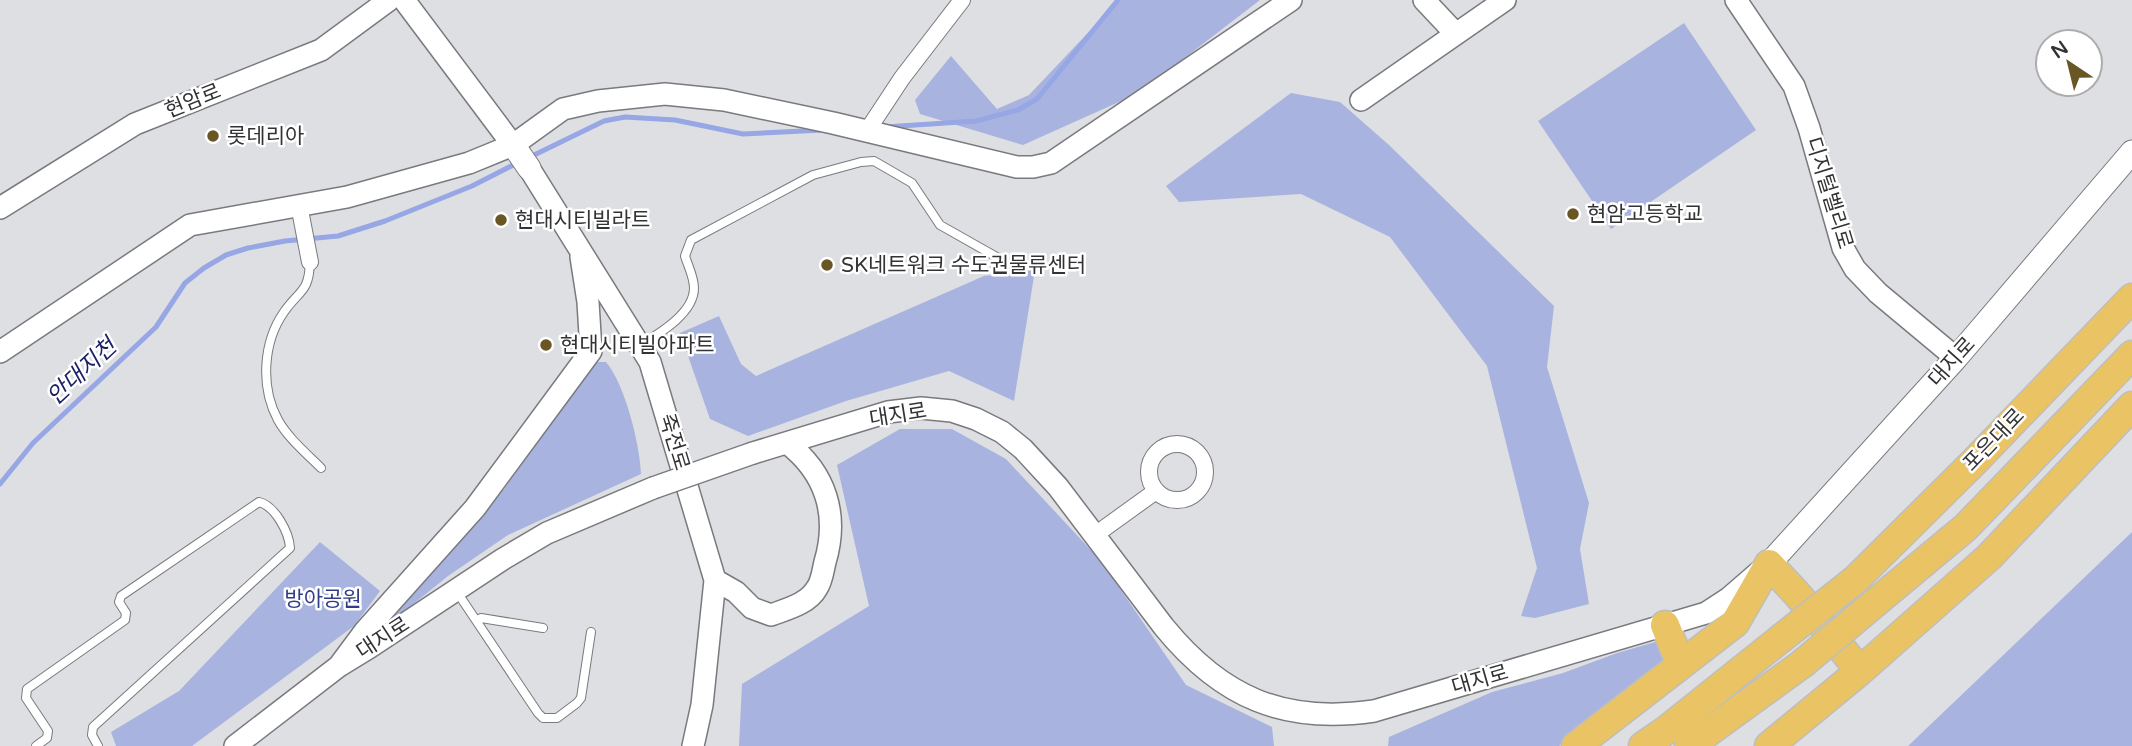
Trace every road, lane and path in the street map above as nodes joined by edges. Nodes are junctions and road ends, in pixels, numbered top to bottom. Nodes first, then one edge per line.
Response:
1 (389, 0) edge
2 (404, 0) edge
3 (962, 0) edge
4 (1291, 0) edge
5 (1424, 0) edge
6 (1505, 0) edge
7 (1736, 0) edge
8 (1455, 34) junction
9 (1361, 100) dead end
10 (870, 126) junction
11 (2132, 152) edge
12 (520, 155) junction
13 (299, 205) junction
14 (0, 208) edge
15 (579, 248) junction
16 (1002, 260) dead end
17 (310, 262) joint
18 (2132, 298) edge
19 (641, 345) junction
20 (0, 352) edge
21 (2132, 355) edge
22 (1956, 358) junction
23 (2132, 406) edge
24 (787, 443) junction
25 (321, 468) dead end
26 (1156, 491) junction
27 (1095, 535) junction
28 (1769, 564) junction
29 (715, 580) junction
30 (455, 590) junction
31 (477, 620) junction
32 (1665, 625) junction
33 (543, 628) dead end
34 (591, 632) dead end
35 (1681, 665) junction
36 (339, 666) junction
37 (1860, 671) junction
38 (36, 746) edge
39 (98, 746) edge
40 (234, 746) edge
41 (692, 746) edge
42 (1576, 746) edge
43 (1643, 746) edge
44 (1689, 746) edge
45 (1769, 746) edge

1 - 14 street, 현암로
2 - 12 street, 죽전로
3 - 10 street
4 - 10 street
5 - 8 street
6 - 8 street
7 - 22 street, 디지털벨리로
8 - 9 street
10 - 12 street
11 - 22 main road, 대지로
12 - 13 street
12 - 15 street, 죽전로
13 - 17 street
13 - 20 street
15 - 19 street, 죽전로
15 - 36 street
16 - 19 lane
17 - 25 lane
18 - 43 highway, 포은대로, bridge
19 - 29 street, 죽전로
21 - 44 highway, 포은대로, bridge
22 - 28 main road, 대지로
23 - 37 highway
24 - 27 street, 대지로
24 - 29 street
24 - 30 street, 대지로, bridge
26 - 26 street
26 - 27 street
27 - 32 street, 대지로
28 - 32 street, 대지로
28 - 35 highway
28 - 37 highway
29 - 41 street, 죽전로
30 - 31 lane
30 - 36 street, 대지로
31 - 33 lane
31 - 34 lane
32 - 35 highway
35 - 42 highway
36 - 40 street, 대지로
37 - 45 highway
38 - 39 lane

